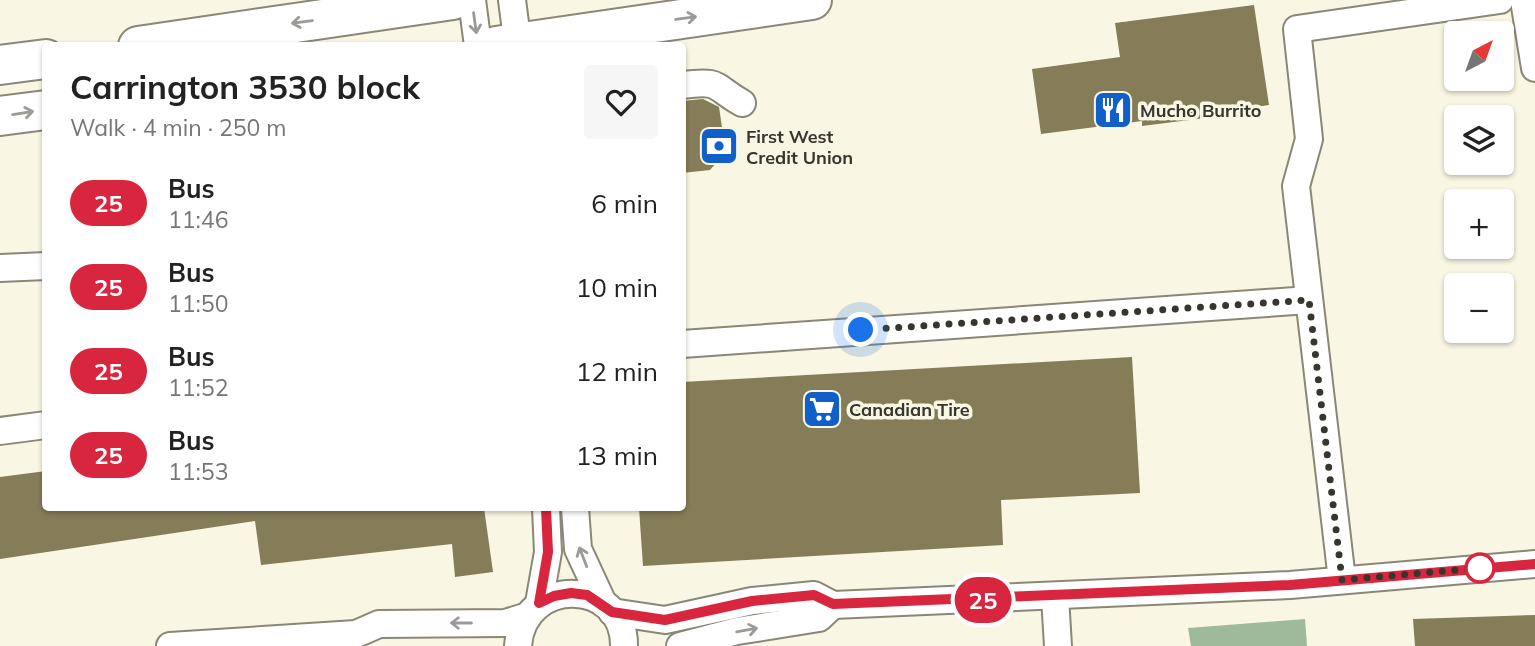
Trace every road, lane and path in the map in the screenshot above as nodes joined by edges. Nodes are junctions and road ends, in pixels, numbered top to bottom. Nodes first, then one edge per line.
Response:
1 (453, 0) edge
2 (472, 0) edge
3 (512, 0) edge
4 (812, 0) edge
5 (1500, 0) edge
6 (1524, 0) edge
7 (380, 6) edge
8 (606, 36) edge
9 (162, 42) edge
10 (477, 42) edge
11 (511, 42) edge
12 (535, 42) edge
13 (42, 60) edge
14 (0, 65) edge
15 (1535, 68) edge
16 (686, 84) edge
17 (742, 103) dead end
18 (42, 111) edge
19 (0, 117) edge
20 (42, 266) edge
21 (0, 268) edge
22 (1309, 300) junction
23 (686, 344) edge
24 (42, 426) edge
25 (0, 431) edge
26 (547, 511) edge
27 (575, 511) edge
28 (1535, 564) edge
29 (1342, 580) junction
30 (1055, 597) junction
31 (833, 604) junction
32 (607, 607) junction
33 (533, 610) junction
34 (366, 640) edge
35 (170, 646) edge
36 (518, 646) edge
37 (624, 646) edge
38 (680, 646) edge
39 (1058, 646) edge

1 - 7 highway
2 -> 10 street
3 - 11 street
8 -> 4 highway
5 - 22 street
6 - 15 street
7 -> 9 highway
8 - 12 highway
13 - 14 highway
16 - 17 street
19 -> 18 highway
20 - 21 street
22 - 23 street
22 - 29 street
24 - 25 street
26 - 33 street
32 -> 27 street
28 - 29 street
29 - 30 street
30 - 31 street
30 - 39 street
31 - 32 street
38 -> 31 street
32 - 33 street
32 - 37 street
33 -> 34 street
33 - 36 street
34 - 35 street

